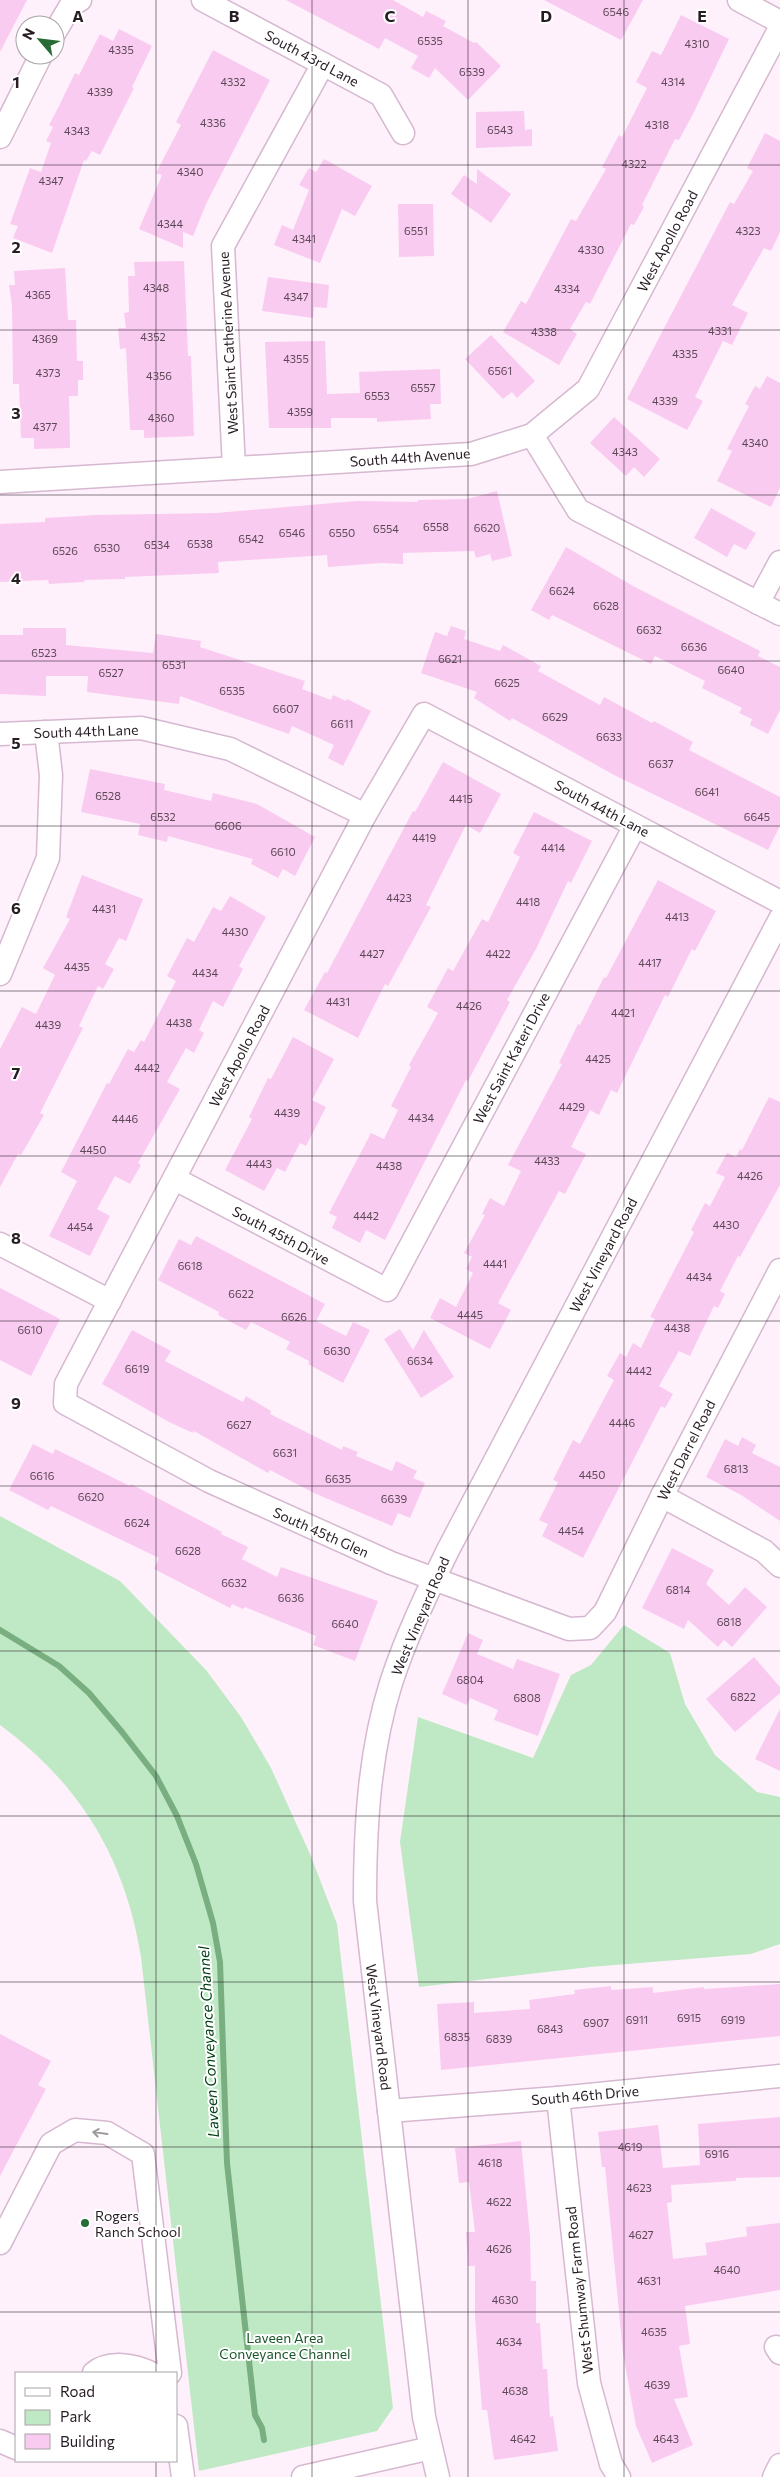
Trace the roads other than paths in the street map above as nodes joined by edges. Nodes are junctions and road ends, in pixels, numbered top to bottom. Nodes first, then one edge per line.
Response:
1 (80, 0) edge
2 (203, 0) edge
3 (739, 0) edge
4 (65, 15) edge
5 (780, 22) edge
6 (780, 28) edge
7 (323, 64) junction
8 (36, 65) edge
9 (403, 133) dead end
10 (0, 136) edge
11 (532, 435) junction
12 (234, 468) junction
13 (0, 482) edge
14 (780, 562) edge
15 (758, 603) junction
16 (780, 614) edge
17 (424, 714) joint
18 (46, 732) junction
19 (0, 734) edge
20 (365, 815) junction
21 (635, 826) junction
22 (780, 902) edge
23 (780, 919) edge
24 (0, 974) edge
25 (175, 1179) junction
26 (0, 1244) edge
27 (779, 1272) edge
28 (386, 1290) joint
29 (110, 1301) junction
30 (65, 1402) joint
31 (662, 1496) junction
32 (780, 1566) edge
33 (434, 1579) junction
34 (590, 1628) joint
35 (780, 2076) edge
36 (558, 2098) junction
37 (389, 2110) junction
38 (0, 2243) edge
39 (95, 2372) edge
40 (149, 2372) edge
41 (170, 2372) edge
42 (0, 2441) edge
43 (178, 2441) edge
44 (15, 2448) edge
45 (431, 2448) junction
46 (780, 2465) edge
47 (183, 2477) edge
48 (302, 2477) edge
49 (438, 2477) edge
50 (618, 2477) edge
51 (774, 2477) edge

1 - 4 street
2 - 7 street, South 43rd Lane
3 - 5 street
6 - 11 street, West Apollo Road
7 - 9 street, South 43rd Lane
7 - 12 street, West Saint Catherine Avenue
8 - 10 street
11 - 12 street, South 44th Avenue
11 - 15 street
12 - 13 street, South 44th Avenue
14 - 15 street
15 - 16 street
17 - 20 street, West Apollo Road
17 - 21 street, South 44th Lane
18 - 19 street, South 44th Lane
18 - 20 street, South 44th Lane
18 - 24 street
20 - 25 street, West Apollo Road
21 - 22 street, South 44th Lane
21 - 28 street, West Saint Kateri Drive
23 - 33 street, West Vineyard Road
25 - 28 street, South 45th Drive
25 - 29 street, West Apollo Road
26 - 29 street
27 - 31 street, West Darrel Road
29 - 30 street, West Apollo Road
30 - 33 street, South 45th Glen
31 - 32 street
31 - 34 street, West Darrel Road
33 - 34 street, South 45th Glen
33 - 37 street, West Vineyard Road
35 - 36 street, South 46th Drive
36 - 37 street, South 46th Drive
36 - 50 street, West Shumway Farm Road
37 - 45 street, West Vineyard Road
41 -> 38 street
39 - 40 street
42 - 44 street
43 - 47 street
45 - 48 street
45 - 49 street, West Vineyard Road
46 - 51 street

